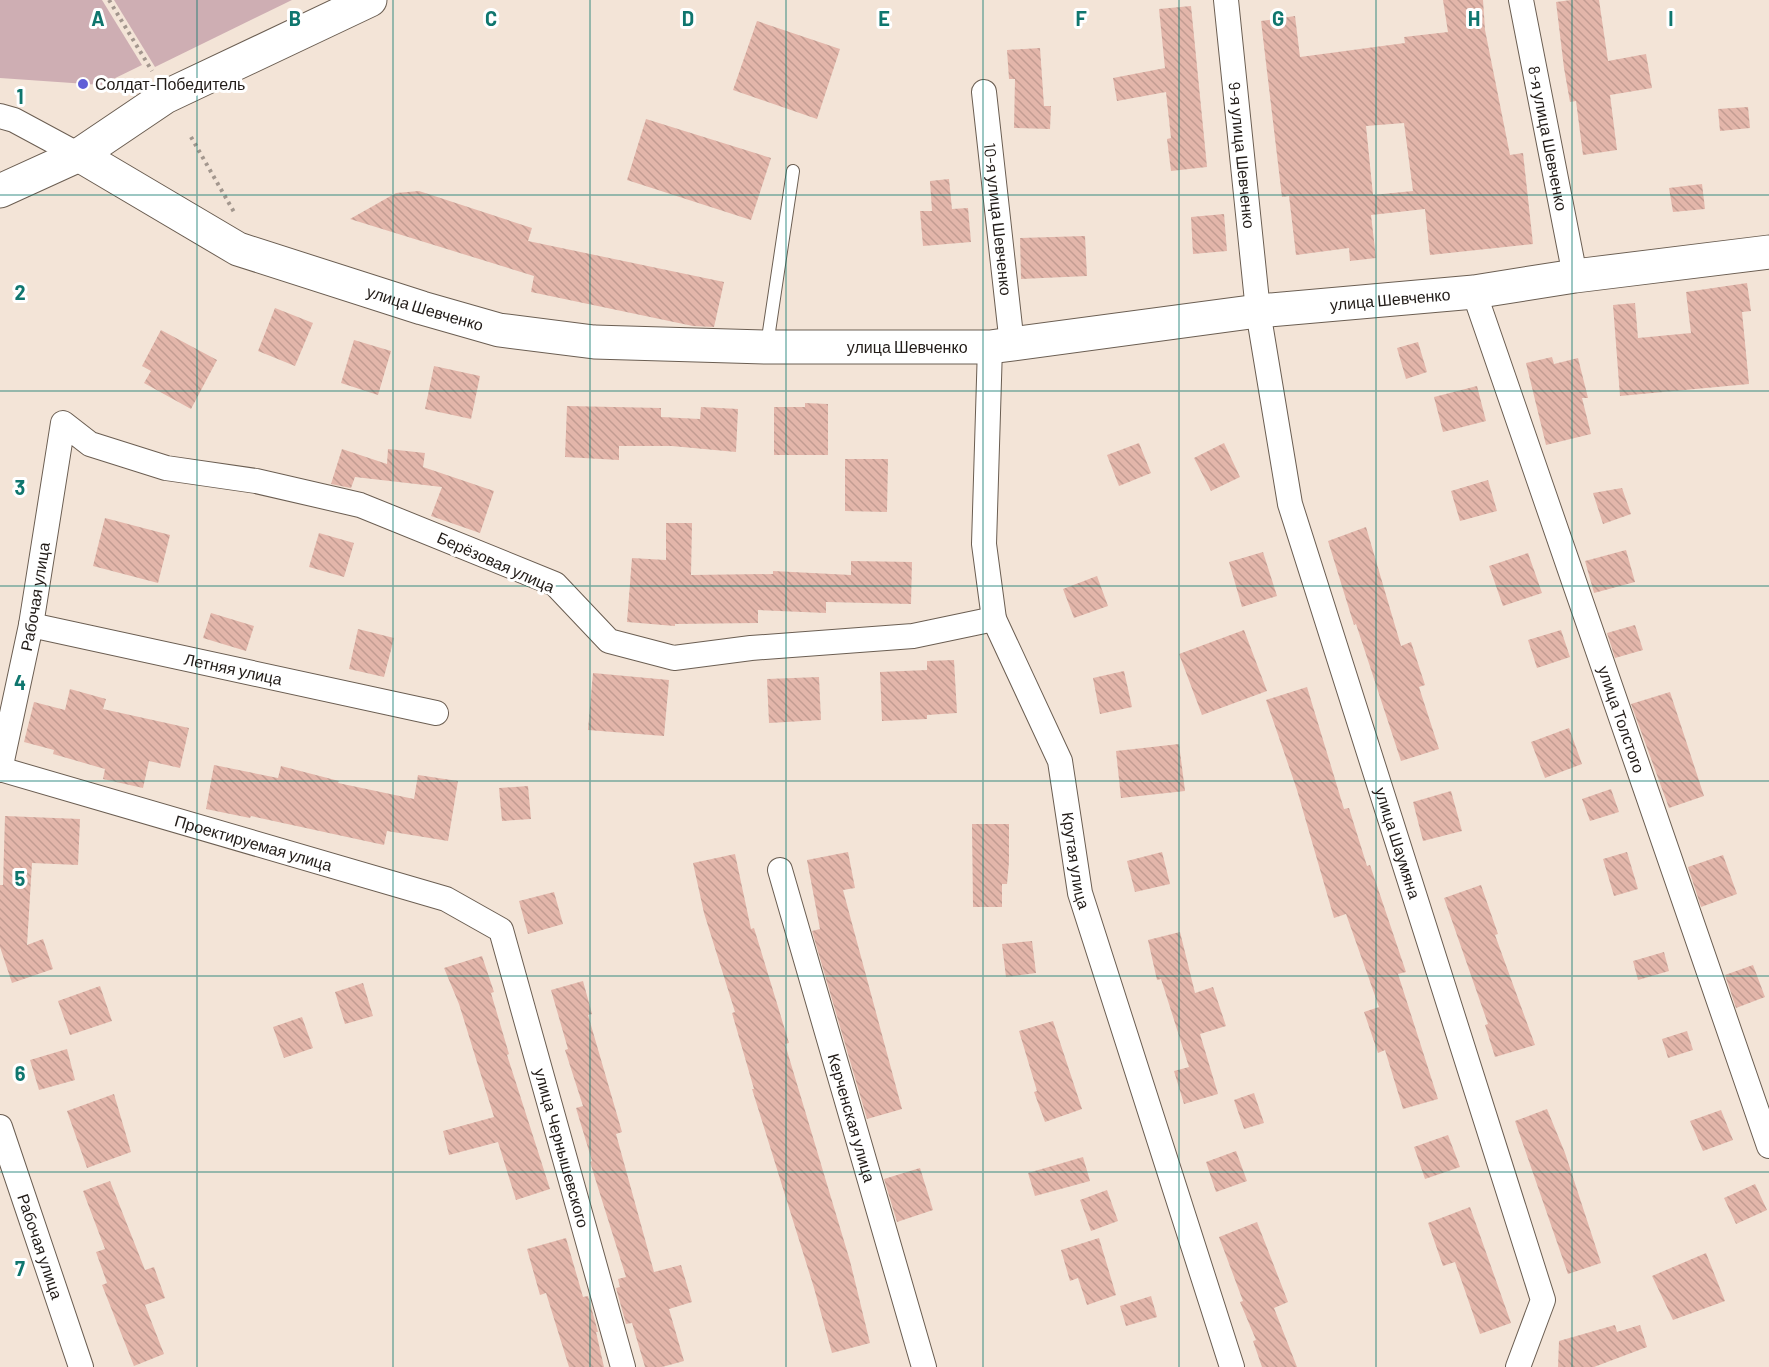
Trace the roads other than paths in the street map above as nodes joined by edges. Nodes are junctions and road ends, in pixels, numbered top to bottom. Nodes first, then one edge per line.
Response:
1 (370, 0) edge
2 (1226, 0) edge
3 (1521, 0) edge
4 (984, 92) dead end
5 (0, 116) edge
6 (79, 155) junction
7 (793, 171) dead end
8 (0, 191) edge
9 (1769, 252) edge
10 (1575, 276) junction
11 (1474, 292) junction
12 (1258, 311) junction
13 (1001, 346) junction
14 (766, 347) junction
15 (63, 423) joint
16 (994, 619) junction
17 (31, 625) junction
18 (436, 713) dead end
19 (0, 769) edge
20 (780, 870) dead end
21 (501, 930) joint
22 (0, 1127) edge
23 (1769, 1146) edge
24 (81, 1367) edge
25 (623, 1367) edge
26 (924, 1367) edge
27 (1232, 1367) edge
28 (1518, 1367) edge

1 - 6 main road
2 - 12 street, 9-я улица Шевченко
3 - 10 street, 8-я улица Шевченко
4 - 13 street, 10-я улица Шевченко
5 - 6 street
6 - 8 main road
6 - 14 main road, улица Шевченко
7 - 14 lane
9 - 10 main road, улица Шевченко
10 - 11 main road, улица Шевченко
11 - 12 main road, улица Шевченко
11 - 23 street, улица Толстого
12 - 13 main road, улица Шевченко
12 - 28 street, улица Шаумяна
13 - 14 main road, улица Шевченко
13 - 16 street, Крутая улица
15 - 16 street, Берёзовая улица
15 - 17 street, Рабочая улица
16 - 27 street, Крутая улица
17 - 18 street, Летняя улица
17 - 19 street, Рабочая улица
19 - 21 street, Проектируемая улица
20 - 26 street, Керченская улица
21 - 25 street, улица Чернышевского
22 - 24 street, Рабочая улица

